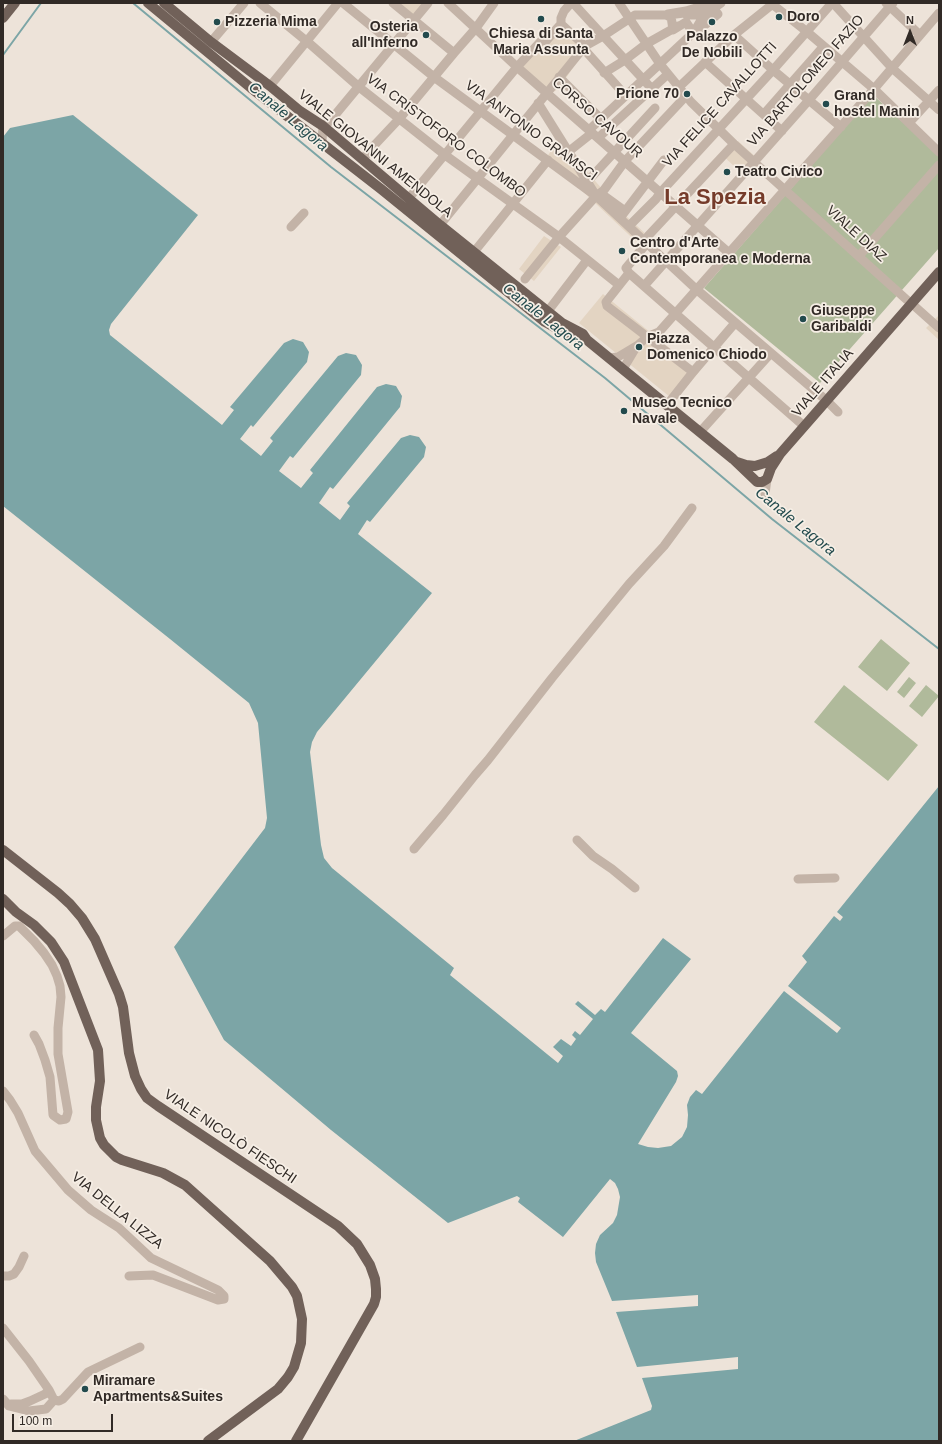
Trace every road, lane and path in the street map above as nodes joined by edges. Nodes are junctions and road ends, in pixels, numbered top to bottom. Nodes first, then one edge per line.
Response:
1 (15, 3) edge
2 (148, 3) edge
3 (164, 3) edge
4 (244, 3) edge
5 (260, 3) edge
6 (338, 3) edge
7 (343, 3) edge
8 (393, 3) edge
9 (428, 3) edge
10 (448, 3) edge
11 (494, 3) edge
12 (572, 3) edge
13 (721, 3) edge
14 (832, 3) edge
15 (773, 4) edge
16 (889, 4) edge
17 (620, 5) edge
18 (713, 9) junction
19 (939, 13) edge
20 (641, 14) junction
21 (668, 15) junction
22 (687, 15) junction
23 (704, 15) junction
24 (3, 18) edge
25 (629, 18) junction
26 (414, 20) junction
27 (561, 24) junction
28 (476, 28) junction
29 (673, 29) junction
30 (806, 31) junction
31 (693, 33) junction
32 (734, 35) junction
33 (920, 35) junction
34 (603, 36) junction
35 (863, 36) junction
36 (307, 41) junction
37 (211, 42) junction
38 (393, 43) junction
39 (646, 44) junction
40 (823, 46) junction
41 (584, 47) junction
42 (454, 53) junction
43 (625, 60) junction
44 (705, 62) junction
45 (842, 62) junction
46 (660, 64) junction
47 (517, 67) junction
48 (892, 68) junction
49 (772, 70) junction
50 (604, 73) junction
51 (668, 74) junction
52 (434, 77) junction
53 (559, 77) junction
54 (643, 80) junction
55 (790, 85) junction
56 (270, 86) junction
57 (358, 87) junction
58 (679, 87) junction
59 (652, 89) junction
60 (874, 90) junction
61 (939, 90) edge
62 (546, 92) junction
63 (626, 96) junction
64 (686, 96) junction
65 (747, 98) junction
66 (809, 100) junction
67 (928, 102) junction
68 (538, 103) junction
69 (631, 108) junction
70 (654, 108) dead end
71 (939, 110) edge
72 (481, 112) junction
73 (764, 114) junction
74 (399, 119) junction
75 (601, 119) junction
76 (643, 120) junction
77 (909, 123) junction
78 (323, 126) junction
79 (841, 127) junction
80 (719, 129) junction
81 (782, 130) junction
82 (513, 134) junction
83 (593, 134) junction
84 (322, 142) junction
85 (734, 144) junction
86 (568, 152) junction
87 (614, 152) junction
88 (939, 152) edge
89 (445, 155) junction
90 (363, 160) junction
91 (548, 160) junction
92 (664, 160) dead end
93 (625, 161) junction
94 (754, 162) junction
95 (939, 165) edge
96 (477, 179) junction
97 (647, 180) junction
98 (589, 184) junction
99 (785, 189) junction
100 (660, 193) junction
101 (598, 194) junction
102 (409, 198) junction
103 (512, 204) junction
104 (674, 206) junction
105 (304, 212) dead end
106 (622, 215) junction
107 (440, 225) junction
108 (629, 226) junction
109 (698, 226) junction
110 (291, 227) dead end
111 (559, 237) junction
112 (647, 243) junction
113 (474, 252) junction
114 (729, 253) junction
115 (859, 256) junction
116 (587, 260) junction
117 (666, 261) junction
118 (939, 271) edge
119 (629, 273) junction
120 (525, 279) dead end
121 (619, 285) junction
122 (644, 286) junction
123 (696, 289) junction
124 (909, 302) junction
125 (548, 311) junction
126 (676, 313) junction
127 (736, 323) junction
128 (939, 328) edge
129 (647, 338) junction
130 (587, 340) junction
131 (638, 345) junction
132 (715, 347) junction
133 (770, 353) junction
134 (609, 358) junction
135 (623, 370) junction
136 (693, 372) junction
137 (748, 376) junction
138 (826, 400) junction
139 (667, 405) junction
140 (838, 412) dead end
141 (804, 426) junction
142 (700, 432) junction
143 (780, 454) junction
144 (733, 459) junction
145 (758, 466) junction
146 (768, 476) junction
147 (754, 480) junction
148 (692, 508) dead end
149 (577, 840) dead end
150 (414, 849) dead end
151 (3, 850) edge
152 (835, 878) dead end
153 (798, 879) dead end
154 (635, 888) dead end
155 (3, 899) edge
156 (3, 936) edge
157 (34, 1035) dead end
158 (3, 1091) edge
159 (24, 1256) dead end
160 (3, 1276) edge
161 (129, 1276) dead end
162 (3, 1328) edge
163 (140, 1347) dead end
164 (49, 1390) junction
165 (54, 1400) junction
166 (4, 1401) edge
167 (208, 1441) edge
168 (296, 1441) edge

1 - 24 main road
2 - 84 main road, VIALE GIOVANNI AMENDOLA
3 - 37 main road, VIALE GIOVANNI AMENDOLA
4 - 37 street
5 - 36 street, VIA CRISTOFORO COLOMBO
6 - 36 street
7 - 38 street, VIA ANTONIO GRAMSCI
8 - 26 street
9 - 26 street
10 - 28 street, CORSO CAVOUR
11 - 28 street
12 - 27 street
12 - 34 street
13 - 18 street
14 - 30 street, VIA FELICE CAVALLOTTI
14 - 35 street
15 - 30 street
15 - 32 street
16 - 33 street
16 - 35 street, VIA BARTOLOMEO FAZIO
17 - 20 street
17 - 25 street, VIALE DIAZ
18 - 21 street
18 - 23 street
18 - 31 street
19 - 33 street
20 - 21 street
20 - 25 street
21 - 22 street
21 - 29 street
22 - 23 street
22 - 29 street
23 - 31 street
25 - 34 street
25 - 39 street, VIALE DIAZ
26 - 38 street
26 - 42 street
27 - 41 street
27 - 47 street
28 - 42 street
28 - 47 street, CORSO CAVOUR
29 - 31 street
29 - 39 street
30 - 40 street
30 - 49 street, VIA FELICE CAVALLOTTI
31 - 46 street
32 - 44 street
32 - 49 street
33 - 48 street
34 - 41 street
34 - 43 street
35 - 45 street, VIA BARTOLOMEO FAZIO
35 - 48 street
36 - 56 street
36 - 57 street, VIA CRISTOFORO COLOMBO
37 - 56 main road, VIALE GIOVANNI AMENDOLA
38 - 52 street, VIA ANTONIO GRAMSCI
38 - 57 street
39 - 43 street
39 - 46 street, VIALE DIAZ
40 - 45 street
40 - 55 street
41 - 50 street
41 - 53 street
42 - 52 street
43 - 50 street
43 - 54 street
44 - 58 street
44 - 65 street
45 - 60 street
45 - 66 street, VIA BARTOLOMEO FAZIO
46 - 51 street, VIALE DIAZ
46 - 54 street
47 - 62 street, CORSO CAVOUR
47 - 72 street
48 - 60 street
48 - 67 street
49 - 55 street
49 - 65 street, VIA FELICE CAVALLOTTI
50 - 63 street
51 - 58 street, VIALE DIAZ
51 - 59 street
52 - 72 street, VIA ANTONIO GRAMSCI
52 - 74 street
53 - 62 street
53 - 75 street
54 - 59 street
54 - 63 street
55 - 66 street
55 - 73 street
56 - 78 main road, VIALE GIOVANNI AMENDOLA
57 - 74 street, VIA CRISTOFORO COLOMBO
57 - 78 street
58 - 64 street, VIALE DIAZ
59 - 69 street
60 - 77 street
60 - 79 street
61 - 67 street
62 - 68 street
62 - 83 street, CORSO CAVOUR
63 - 75 street
64 - 80 street, VIALE DIAZ
64 - 93 street
65 - 73 street
65 - 80 street, VIA FELICE CAVALLOTTI
66 - 79 street
66 - 81 street, VIA BARTOLOMEO FAZIO
67 - 71 street
67 - 77 street
68 - 82 street
68 - 86 street
69 - 76 street
69 - 83 street
70 - 76 street
72 - 82 street, VIA ANTONIO GRAMSCI
72 - 89 street
73 - 81 street
74 - 89 street, VIA CRISTOFORO COLOMBO
74 - 90 street
75 - 83 street
76 - 87 street
77 - 88 street
78 - 84 street
78 - 90 main road, VIALE GIOVANNI AMENDOLA
79 - 99 street
80 - 85 street, VIALE DIAZ
80 - 100 street, VIA FELICE CAVALLOTTI
81 - 94 street, VIA BARTOLOMEO FAZIO
82 - 91 street, VIA ANTONIO GRAMSCI
82 - 96 street
83 - 86 street
83 - 87 street, CORSO CAVOUR
84 - 130 main road, VIALE GIOVANNI AMENDOLA
85 - 94 street, VIALE DIAZ
85 - 104 street
86 - 98 street
87 - 93 street, CORSO CAVOUR
87 - 98 street
89 - 96 street, VIA CRISTOFORO COLOMBO
89 - 102 street
90 - 102 main road, VIALE GIOVANNI AMENDOLA
91 - 101 street, VIA ANTONIO GRAMSCI
91 - 103 street
92 - 97 street
93 - 97 street, CORSO CAVOUR
93 - 101 street
94 - 99 street, VIALE DIAZ
94 - 109 street, VIA BARTOLOMEO FAZIO
95 - 115 street
96 - 103 street, VIA CRISTOFORO COLOMBO
96 - 107 street
97 - 100 street, CORSO CAVOUR
97 - 106 street
98 - 101 street
99 - 114 street
99 - 115 street, VIALE DIAZ
100 - 104 street, CORSO CAVOUR
100 - 108 street, VIA FELICE CAVALLOTTI
101 - 106 street, VIA ANTONIO GRAMSCI
101 - 111 street
102 - 107 main road, VIALE GIOVANNI AMENDOLA
103 - 111 street, VIA CRISTOFORO COLOMBO
103 - 113 street
104 - 109 street, CORSO CAVOUR
104 - 112 street
105 - 110 street
106 - 108 street, VIA ANTONIO GRAMSCI
107 - 113 main road, VIALE GIOVANNI AMENDOLA
108 - 112 street, VIA ANTONIO GRAMSCI
109 - 114 street, CORSO CAVOUR
109 - 117 street, VIA BARTOLOMEO FAZIO
111 - 116 street, VIA CRISTOFORO COLOMBO
111 - 120 street
112 - 117 street, VIA ANTONIO GRAMSCI
112 - 119 street
113 - 125 main road, VIALE GIOVANNI AMENDOLA
114 - 123 street
115 - 124 street, VIALE DIAZ
116 - 121 street, VIA CRISTOFORO COLOMBO
116 - 125 street
117 - 122 street, VIA BARTOLOMEO FAZIO
117 - 123 street, VIA ANTONIO GRAMSCI
118 - 124 main road, VIALE ITALIA
119 - 121 street
119 - 122 street
121 - 129 street
122 - 126 street
123 - 126 street
123 - 127 street, VIA ANTONIO GRAMSCI
124 - 128 street, VIALE DIAZ
124 - 138 main road, VIALE ITALIA
125 - 130 main road, VIALE GIOVANNI AMENDOLA
126 - 129 street
126 - 132 street
127 - 132 street
127 - 133 street, VIA ANTONIO GRAMSCI
129 - 131 street
129 - 136 street
130 - 134 main road, VIALE GIOVANNI AMENDOLA
131 - 134 street
131 - 135 street
132 - 136 street
132 - 137 street
133 - 137 street
133 - 138 street, VIA ANTONIO GRAMSCI
134 - 135 main road, VIALE GIOVANNI AMENDOLA
135 - 139 main road, VIALE GIOVANNI AMENDOLA
136 - 139 street
137 - 141 street
137 - 142 street
138 - 140 street, VIA ANTONIO GRAMSCI
138 - 141 main road, VIALE ITALIA
139 - 142 main road, VIALE GIOVANNI AMENDOLA
141 - 143 main road, VIALE ITALIA
142 - 144 main road, VIALE GIOVANNI AMENDOLA
143 - 145 main road, VIALE ITALIA
143 - 146 main road, VIALE ITALIA
144 - 145 main road, VIALE GIOVANNI AMENDOLA
144 - 147 main road, VIALE GIOVANNI AMENDOLA
145 - 146 main road
145 - 147 main road
146 - 147 main road
148 - 150 street
149 - 154 street
151 - 168 main road, VIALE NICOLÒ FIESCHI
152 - 153 street
155 - 167 main road
156 - 157 street
158 - 161 street, VIA DELLA LIZZA
159 - 160 street
162 - 164 street
163 - 165 street
164 - 165 street
164 - 166 street
165 - 166 street

